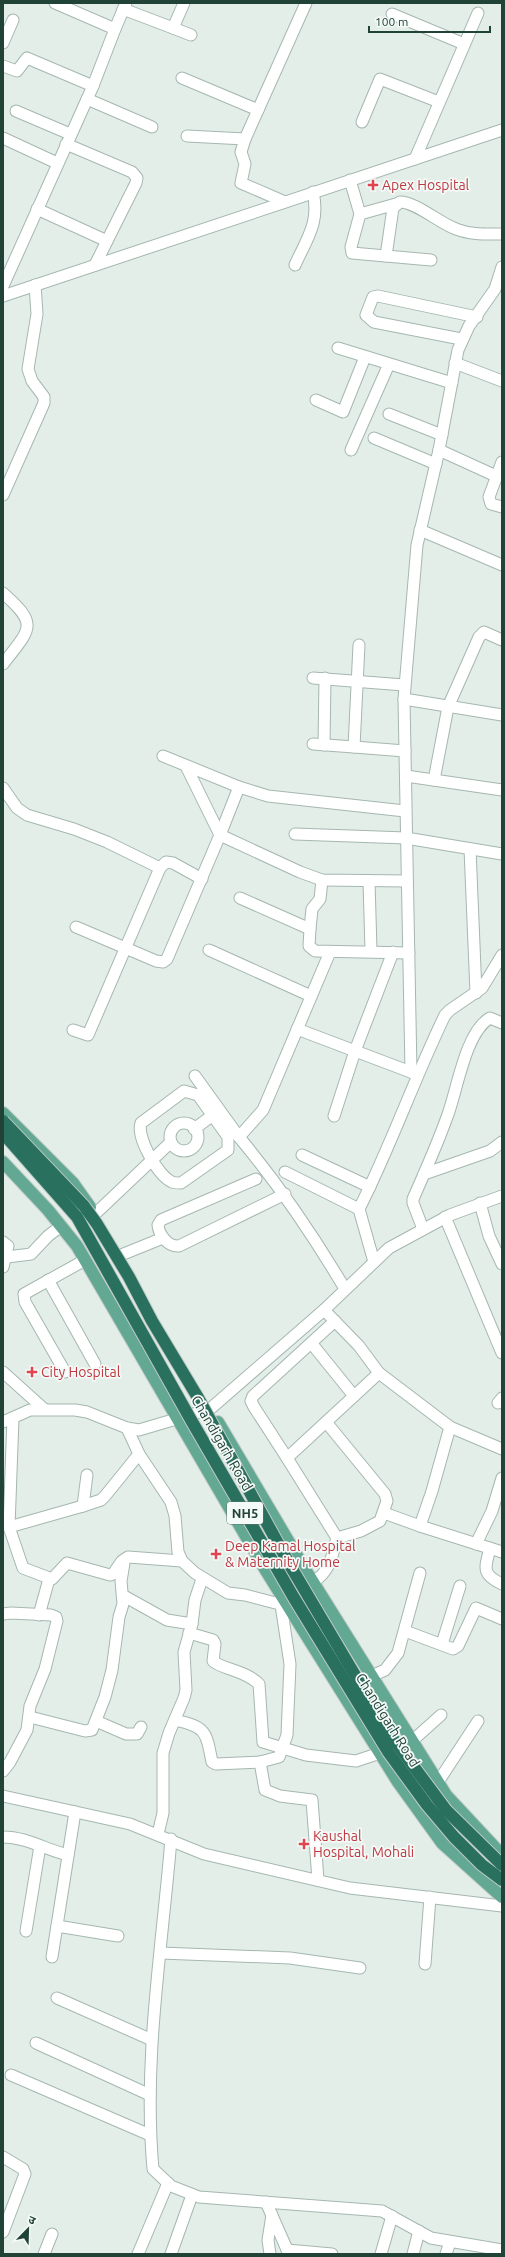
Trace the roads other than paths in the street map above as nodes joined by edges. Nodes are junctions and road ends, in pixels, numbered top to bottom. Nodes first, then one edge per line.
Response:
1 (55, 3) edge
2 (184, 3) edge
3 (306, 3) edge
4 (125, 6) edge
5 (478, 13) dead end
6 (392, 14) dead end
7 (13, 20) dead end
8 (173, 28) junction
9 (115, 29) junction
10 (191, 36) dead end
11 (3, 43) edge
12 (464, 44) junction
13 (3, 66) edge
14 (182, 78) dead end
15 (93, 86) junction
16 (87, 99) junction
17 (439, 102) junction
18 (258, 110) junction
19 (16, 111) dead end
20 (362, 122) dead end
21 (152, 127) dead end
22 (502, 130) edge
23 (186, 136) dead end
24 (3, 138) edge
25 (68, 139) junction
26 (245, 139) junction
27 (415, 159) junction
28 (57, 163) junction
29 (350, 180) junction
30 (313, 192) junction
31 (285, 202) junction
32 (396, 204) junction
33 (37, 209) junction
34 (360, 214) junction
35 (502, 234) edge
36 (107, 241) junction
37 (386, 256) junction
38 (431, 260) dead end
39 (95, 265) junction
40 (295, 265) dead end
41 (502, 272) edge
42 (35, 285) junction
43 (3, 286) edge
44 (3, 296) edge
45 (476, 317) junction
46 (461, 339) junction
47 (338, 348) dead end
48 (365, 357) junction
49 (455, 363) junction
50 (389, 364) junction
51 (502, 381) edge
52 (452, 384) junction
53 (316, 400) dead end
54 (389, 414) dead end
55 (442, 435) junction
56 (374, 438) dead end
57 (351, 450) dead end
58 (439, 450) junction
59 (502, 462) edge
60 (436, 464) junction
61 (496, 476) junction
62 (3, 495) edge
63 (502, 507) edge
64 (420, 530) junction
65 (502, 564) edge
66 (3, 593) edge
67 (502, 640) edge
68 (359, 646) dead end
69 (3, 664) edge
70 (313, 678) dead end
71 (325, 678) junction
72 (357, 681) junction
73 (404, 685) junction
74 (404, 699) junction
75 (448, 707) junction
76 (502, 715) edge
77 (354, 747) junction
78 (405, 752) junction
79 (163, 756) dead end
80 (186, 766) junction
81 (406, 776) junction
82 (434, 780) junction
83 (239, 787) junction
84 (3, 788) edge
85 (502, 790) edge
86 (405, 811) junction
87 (296, 834) dead end
88 (220, 835) junction
89 (406, 838) junction
90 (470, 849) junction
91 (502, 854) edge
92 (160, 868) junction
93 (202, 878) junction
94 (322, 880) junction
95 (369, 881) junction
96 (407, 881) junction
97 (240, 898) dead end
98 (76, 927) dead end
99 (310, 929) junction
100 (126, 949) junction
101 (209, 950) dead end
102 (371, 951) junction
103 (330, 952) junction
104 (393, 952) junction
105 (409, 953) junction
106 (502, 956) edge
107 (476, 993) junction
108 (311, 996) junction
109 (502, 1023) edge
110 (297, 1029) junction
111 (73, 1030) dead end
112 (355, 1051) junction
113 (414, 1073) junction
114 (195, 1076) dead end
115 (3, 1113) edge
116 (213, 1115) junction
117 (334, 1116) dead end
118 (3, 1120) edge
119 (194, 1129) junction
120 (3, 1133) edge
121 (239, 1137) junction
122 (171, 1142) junction
123 (502, 1142) edge
124 (302, 1155) dead end
125 (152, 1159) junction
126 (3, 1162) edge
127 (285, 1172) dead end
128 (424, 1174) junction
129 (256, 1179) dead end
130 (370, 1187) junction
131 (285, 1194) junction
132 (502, 1196) edge
133 (480, 1204) junction
134 (359, 1209) junction
135 (95, 1214) junction
136 (445, 1217) junction
137 (61, 1226) junction
138 (423, 1229) junction
139 (163, 1238) junction
140 (3, 1242) edge
141 (121, 1255) junction
142 (85, 1260) junction
143 (5, 1262) edge
144 (374, 1262) junction
145 (502, 1264) edge
146 (48, 1280) junction
147 (345, 1289) junction
148 (324, 1310) junction
149 (336, 1321) junction
150 (312, 1344) junction
151 (502, 1353) edge
152 (95, 1364) dead end
153 (3, 1372) edge
154 (65, 1372) dead end
155 (379, 1373) junction
156 (3, 1385) edge
157 (17, 1385) junction
158 (354, 1396) junction
159 (44, 1409) junction
160 (210, 1409) junction
161 (177, 1418) junction
162 (8, 1420) edge
163 (326, 1422) junction
164 (450, 1427) junction
165 (126, 1428) junction
166 (502, 1448) edge
167 (139, 1454) junction
168 (287, 1458) junction
169 (87, 1475) dead end
170 (502, 1478) edge
171 (83, 1506) junction
172 (384, 1513) junction
173 (7, 1524) edge
174 (420, 1526) junction
175 (337, 1538) junction
176 (476, 1544) junction
177 (490, 1548) junction
178 (502, 1552) edge
179 (125, 1558) junction
180 (182, 1561) junction
181 (420, 1573) dead end
182 (49, 1579) junction
183 (204, 1579) junction
184 (313, 1582) junction
185 (502, 1584) edge
186 (460, 1586) dead end
187 (124, 1596) junction
188 (284, 1605) junction
189 (3, 1614) edge
190 (39, 1615) junction
191 (502, 1619) edge
192 (190, 1628) junction
193 (405, 1631) junction
194 (442, 1644) junction
195 (372, 1676) junction
196 (441, 1715) dead end
197 (30, 1718) junction
198 (175, 1720) junction
199 (96, 1721) junction
200 (478, 1721) dead end
201 (141, 1726) dead end
202 (412, 1741) junction
203 (283, 1749) junction
204 (380, 1753) junction
205 (260, 1762) junction
206 (3, 1771) edge
207 (438, 1782) junction
208 (3, 1796) edge
209 (75, 1812) junction
210 (158, 1834) junction
211 (3, 1837) edge
212 (171, 1840) junction
213 (40, 1846) junction
214 (68, 1855) junction
215 (502, 1855) edge
216 (502, 1865) edge
217 (318, 1880) junction
218 (502, 1880) edge
219 (502, 1897) edge
220 (430, 1898) junction
221 (502, 1906) edge
222 (57, 1926) junction
223 (26, 1931) dead end
224 (118, 1936) dead end
225 (161, 1953) junction
226 (52, 1957) dead end
227 (425, 1964) dead end
228 (360, 1968) dead end
229 (57, 1998) dead end
230 (152, 2040) junction
231 (36, 2043) dead end
232 (11, 2075) dead end
233 (150, 2095) junction
234 (150, 2135) junction
235 (3, 2157) edge
236 (168, 2183) junction
237 (192, 2195) junction
238 (266, 2202) junction
239 (272, 2215) junction
240 (392, 2216) junction
241 (419, 2231) junction
242 (3, 2232) edge
243 (52, 2234) dead end
244 (450, 2242) junction
245 (502, 2250) edge
246 (288, 2252) edge
247 (44, 2254) edge
248 (138, 2254) edge
249 (171, 2254) edge
250 (270, 2254) edge
251 (332, 2254) edge
252 (380, 2254) edge
253 (412, 2254) edge
254 (446, 2254) edge

1 - 9 street
2 - 8 street
3 - 18 street
4 - 8 street
4 - 9 street
5 - 12 street
6 - 12 street
7 - 11 street
8 - 10 street
9 - 15 street
12 - 17 street
13 - 15 street
14 - 18 street
15 - 16 street
16 - 21 street
16 - 25 street
17 - 20 street
17 - 27 street
18 - 26 street
19 - 25 street
22 - 27 street
23 - 26 street
24 - 28 street
25 - 28 street
25 - 36 street
26 - 31 street
27 - 29 street
28 - 33 street
29 - 30 street
29 - 34 street
30 - 31 street
30 - 40 street
31 - 39 street
32 - 34 street
32 - 35 street
32 - 37 street
33 - 36 street
33 - 43 street
34 - 37 street
36 - 39 street
37 - 38 street
39 - 42 street
41 - 45 street
42 - 44 street
42 - 62 street
45 - 46 street
45 - 46 street
46 - 49 street
47 - 48 street
48 - 50 street
48 - 53 street
49 - 51 street
49 - 52 street
50 - 52 street
50 - 57 street
52 - 55 street
54 - 55 street
55 - 58 street
56 - 60 street
58 - 60 street
58 - 61 street
59 - 61 street
60 - 64 street
61 - 63 street
64 - 65 street
64 - 73 street
66 - 69 street
67 - 75 street
68 - 72 street
70 - 71 street
71 - 72 street
71 - 77 street
72 - 73 street
72 - 77 street
73 - 74 street
74 - 75 street
74 - 78 street
75 - 76 street
75 - 82 street
77 - 78 street
78 - 81 street
79 - 80 street
80 - 83 street
80 - 88 street
81 - 82 street
81 - 86 street
82 - 85 street
83 - 86 street
83 - 88 street
84 - 92 street
86 - 89 street
87 - 89 street
88 - 93 street
88 - 94 street
89 - 90 street
89 - 96 street
90 - 91 street
90 - 107 street
92 - 93 street
92 - 100 street
93 - 100 street
94 - 95 street
94 - 99 street
95 - 96 street
95 - 102 street
96 - 105 street
97 - 99 street
98 - 100 street
99 - 103 street
100 - 111 street
101 - 108 street
102 - 103 street
102 - 104 street
103 - 108 street
104 - 105 street
104 - 112 street
105 - 113 street
106 - 107 street
107 - 113 street
108 - 110 street
109 - 128 street
110 - 112 street
110 - 121 street
112 - 113 street
112 - 117 street
113 - 130 street
114 - 121 street
115 - 135 main road
116 - 119 street
116 - 125 street
116 - 125 street
118 - 216 highway, NH5, bridge
119 - 122 street
119 - 122 street
120 - 218 highway, Chandigarh Road / NH5, bridge
121 - 131 street
122 - 125 street
123 - 128 street
124 - 130 street
125 - 135 street
126 - 137 main road
127 - 134 street
128 - 138 street
129 - 139 street
130 - 134 street
131 - 139 street
131 - 147 street
132 - 133 street
133 - 136 street
133 - 145 street
134 - 144 street
135 - 141 main road
136 - 138 street
136 - 151 street
137 - 142 main road
137 - 143 street
138 - 144 street
139 - 141 street
140 - 143 street
141 - 160 main road
142 - 146 street
142 - 161 main road
144 - 147 street
146 - 152 street
146 - 154 street
147 - 148 street
148 - 149 street
148 - 160 street
149 - 150 street
149 - 155 street
150 - 158 street
150 - 168 street
153 - 157 street
155 - 158 street
155 - 164 street
156 - 157 street
157 - 159 street
158 - 163 street
159 - 162 street
159 - 165 street
160 - 161 street
160 - 184 main road
161 - 165 street
161 - 188 main road
162 - 173 street
163 - 168 street
163 - 172 street
164 - 166 street
164 - 174 street
165 - 167 street
167 - 171 street
167 - 180 street
168 - 175 street
169 - 171 street
170 - 176 street
171 - 173 street
172 - 174 street
172 - 175 street
173 - 182 street
174 - 176 street
175 - 184 street
176 - 177 street
177 - 178 street
177 - 185 street
179 - 180 street
179 - 182 street
179 - 187 street
180 - 183 street
181 - 193 street
182 - 190 street
183 - 188 street
183 - 192 street
184 - 195 main road
186 - 194 street
187 - 192 street
187 - 199 street
188 - 203 street
188 - 204 main road
189 - 190 street
190 - 197 street
191 - 194 street
192 - 198 street
192 - 203 street
193 - 194 street
193 - 195 street
195 - 202 main road
196 - 202 street
197 - 199 street
197 - 206 street
198 - 205 street
198 - 210 street
199 - 201 street
200 - 207 street
202 - 207 main road
203 - 204 street
203 - 205 street
204 - 219 main road
205 - 217 street
207 - 215 main road
208 - 209 street
209 - 210 street
209 - 214 street
210 - 212 street
211 - 213 street
212 - 217 street
212 - 225 street
213 - 214 street
213 - 223 street
214 - 222 street
217 - 220 street
220 - 221 street
220 - 227 street
222 - 224 street
222 - 226 street
225 - 228 street
225 - 230 street
229 - 230 street
230 - 233 street
231 - 233 street
232 - 234 street
233 - 234 street
234 - 236 street
235 - 242 street
236 - 237 street
236 - 248 street
237 - 238 street
237 - 249 street
238 - 239 street
238 - 240 street
239 - 246 street
239 - 250 street
240 - 241 street
240 - 252 street
241 - 244 street
241 - 253 street
243 - 247 street
244 - 245 street
244 - 254 street
246 - 251 street

